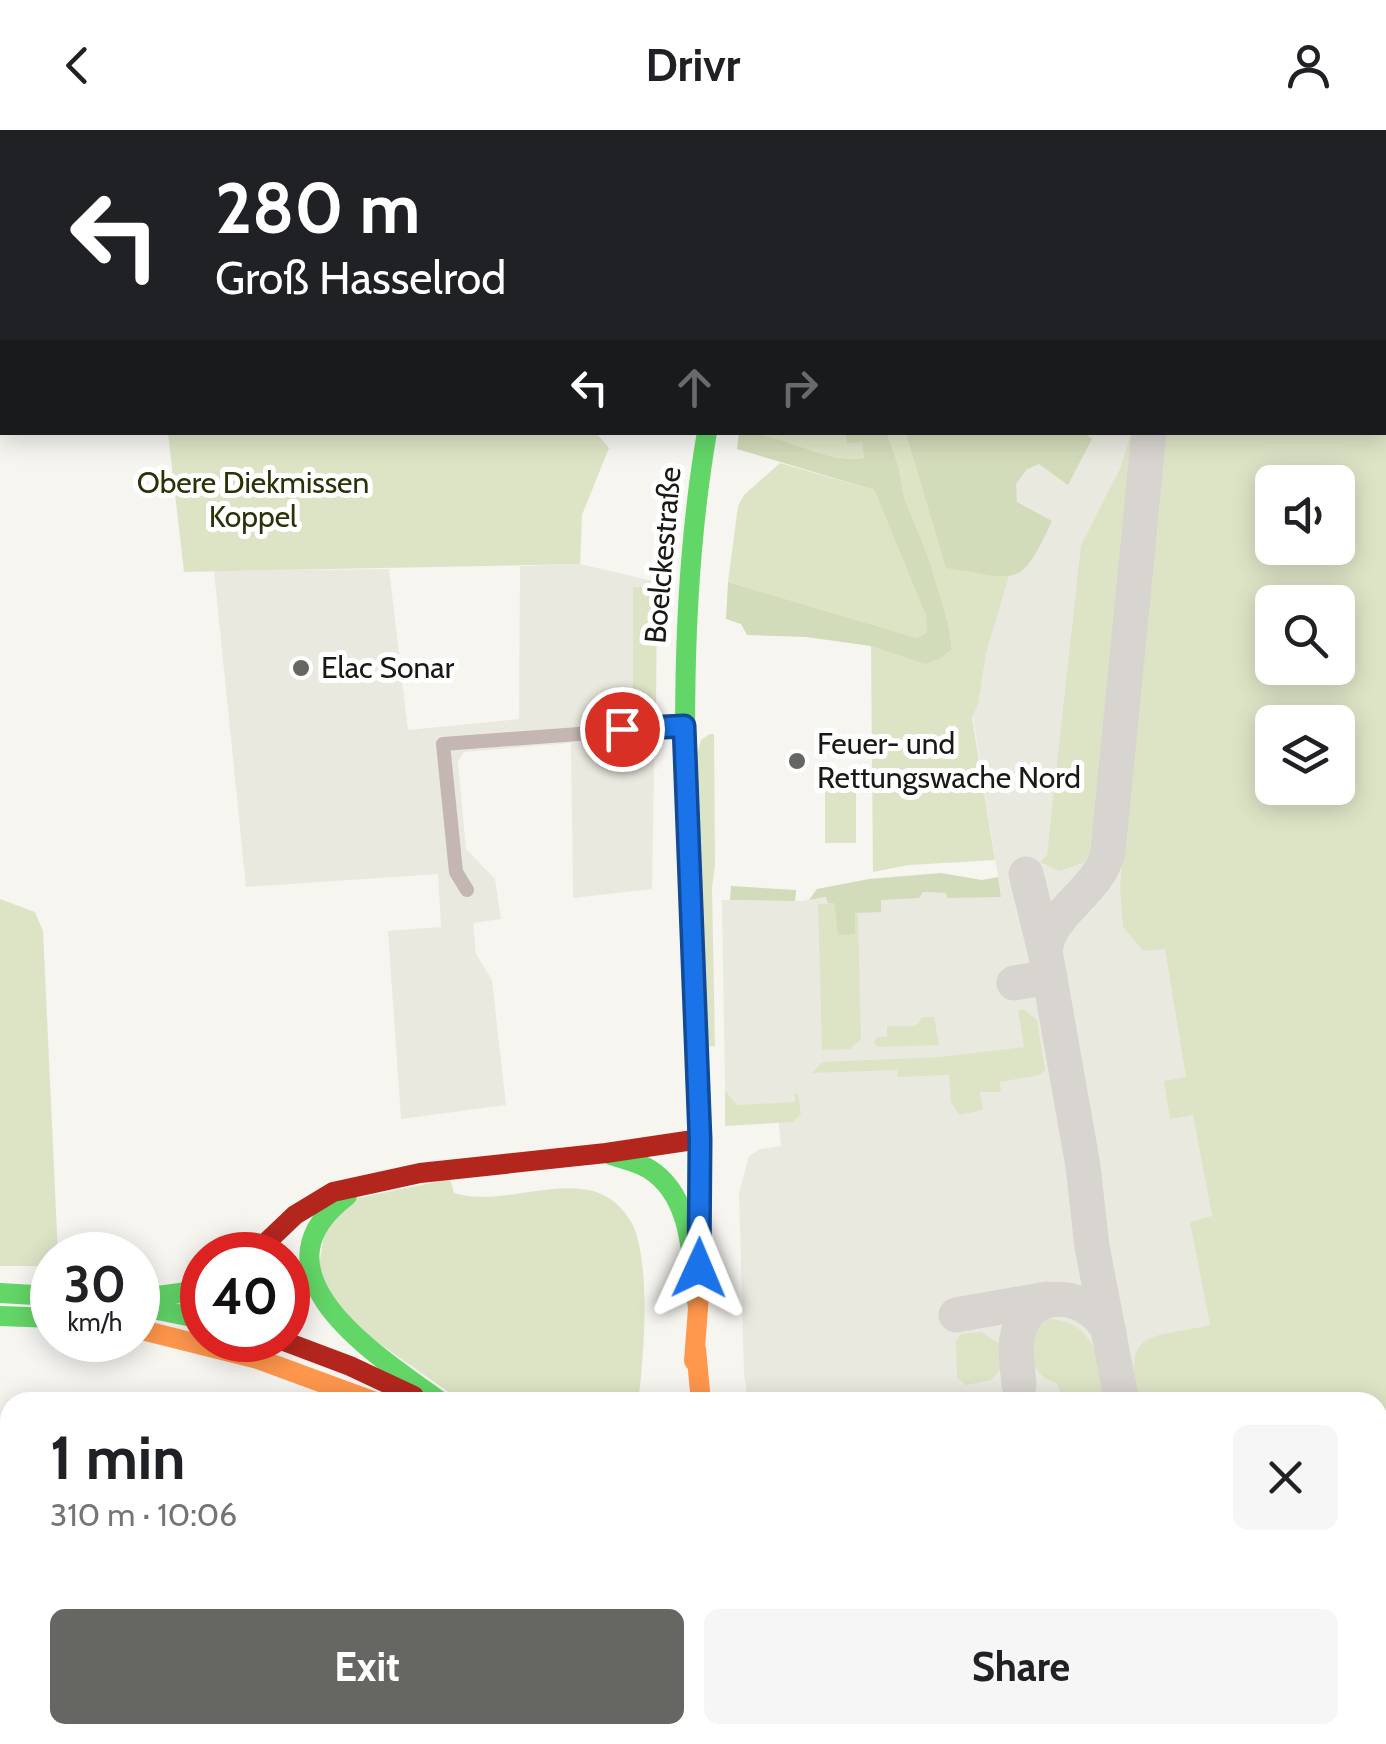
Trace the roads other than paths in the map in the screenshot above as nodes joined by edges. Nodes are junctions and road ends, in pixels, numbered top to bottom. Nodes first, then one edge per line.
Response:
1 (706, 435) edge
2 (684, 726) junction
3 (467, 890) dead end
4 (700, 1139) junction
5 (606, 1153) junction
6 (374, 1182) junction
7 (277, 1232) edge
8 (0, 1294) edge
9 (30, 1295) edge
10 (698, 1308) junction
11 (0, 1316) edge
12 (30, 1317) edge
13 (160, 1334) edge
14 (696, 1349) junction
15 (310, 1351) edge
16 (350, 1392) edge
17 (406, 1392) edge
18 (428, 1392) edge
19 (690, 1392) edge
20 (700, 1392) edge

1 - 2 main road, Boelckestraße
2 - 3 street
2 - 4 main road, Boelckestraße
4 - 5 main road
4 - 10 main road, Boelckestraße
5 - 6 main road
5 - 10 main road
6 - 7 main road
6 - 18 main road
8 - 9 main road
10 - 14 main road, Boelckestraße
11 - 12 main road
13 - 16 main road
14 - 19 main road, Boelckestraße
14 - 20 main road
15 - 17 main road

